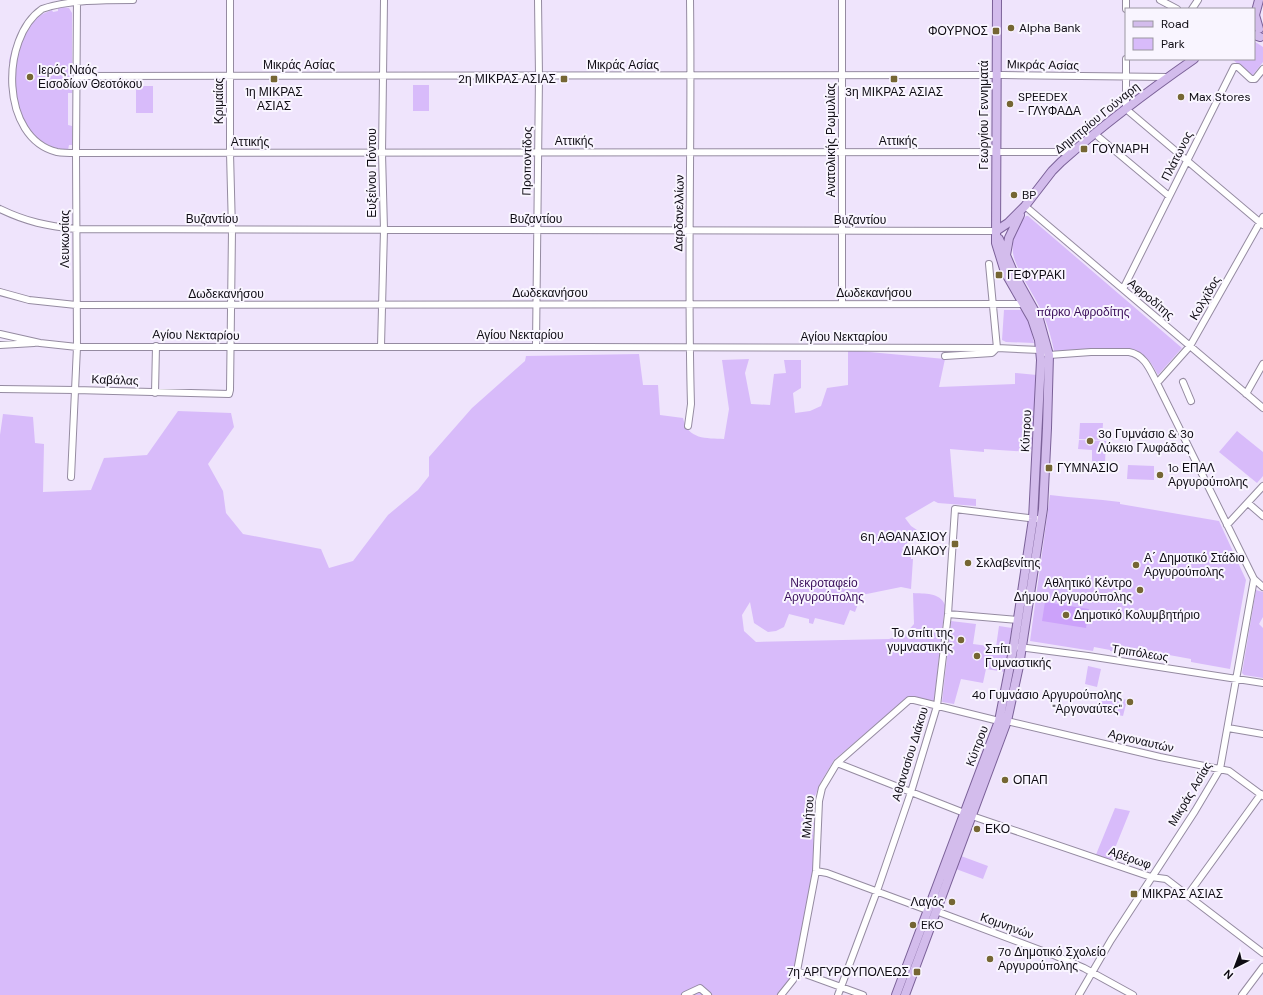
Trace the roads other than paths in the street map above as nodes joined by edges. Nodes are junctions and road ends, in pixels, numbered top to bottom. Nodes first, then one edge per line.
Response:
1 (78, 0) edge
2 (133, 0) edge
3 (230, 0) edge
4 (384, 0) edge
5 (538, 0) edge
6 (690, 0) edge
7 (842, 0) edge
8 (997, 0) edge
9 (1160, 0) edge
10 (1258, 0) edge
11 (1175, 8) edge
12 (1251, 8) edge
13 (15, 33) dead end
14 (1258, 33) edge
15 (1126, 60) edge
16 (1193, 60) edge
17 (1263, 69) edge
18 (996, 75) junction
19 (77, 76) junction
20 (230, 76) junction
21 (383, 76) junction
22 (539, 76) junction
23 (691, 76) junction
24 (842, 76) junction
25 (1126, 76) junction
26 (1168, 77) junction
27 (1126, 109) junction
28 (12, 115) dead end
29 (1095, 134) junction
30 (230, 152) junction
31 (382, 152) junction
32 (538, 152) junction
33 (691, 152) junction
34 (842, 152) junction
35 (996, 152) junction
36 (1072, 152) junction
37 (76, 153) junction
38 (1188, 161) junction
39 (1169, 196) junction
40 (1025, 206) junction
41 (0, 209) edge
42 (1262, 221) edge
43 (76, 229) junction
44 (232, 230) junction
45 (384, 230) junction
46 (537, 230) junction
47 (689, 230) junction
48 (842, 231) junction
49 (996, 231) junction
50 (1006, 255) junction
51 (990, 264) dead end
52 (1122, 289) junction
53 (0, 292) edge
54 (382, 304) junction
55 (536, 304) junction
56 (689, 304) junction
57 (842, 304) junction
58 (992, 304) junction
59 (1024, 304) junction
60 (76, 305) junction
61 (231, 305) junction
62 (0, 334) edge
63 (40, 343) junction
64 (0, 345) edge
65 (156, 346) junction
66 (381, 346) junction
67 (536, 346) junction
68 (1190, 346) junction
69 (77, 347) junction
70 (230, 347) junction
71 (690, 347) junction
72 (996, 348) junction
73 (1040, 350) junction
74 (1049, 355) junction
75 (945, 356) dead end
76 (1263, 364) edge
77 (1183, 382) dead end
78 (1157, 383) junction
79 (0, 390) edge
80 (75, 390) junction
81 (156, 393) junction
82 (229, 394) joint
83 (1246, 394) junction
84 (1191, 401) dead end
85 (1263, 408) edge
86 (688, 426) dead end
87 (71, 477) dead end
88 (1263, 486) edge
89 (1248, 503) junction
90 (1263, 516) edge
91 (1033, 519) junction
92 (1041, 520) junction
93 (1227, 525) junction
94 (1254, 579) junction
95 (1263, 587) edge
96 (948, 614) junction
97 (1018, 620) junction
98 (1018, 646) junction
99 (1236, 678) junction
100 (1263, 683) edge
101 (937, 706) junction
102 (1003, 721) junction
103 (1228, 728) junction
104 (1263, 734) edge
105 (837, 763) junction
106 (1220, 769) junction
107 (911, 792) junction
108 (1262, 795) edge
109 (968, 814) junction
110 (816, 871) junction
111 (1151, 877) junction
112 (877, 891) junction
113 (1187, 896) junction
114 (932, 911) junction
115 (1263, 953) edge
116 (1263, 967) edge
117 (797, 971) junction
118 (1093, 973) junction
119 (841, 987) junction
120 (685, 995) edge
121 (708, 995) edge
122 (781, 995) edge
123 (838, 995) edge
124 (863, 995) edge
125 (896, 995) edge
126 (905, 995) edge
127 (1079, 995) edge
128 (1133, 995) edge
129 (1242, 995) edge

1 - 2 street
1 - 13 street
1 - 19 street, Λευκωσίας
3 - 20 street, Κριμαίας
4 - 21 street, Ευξείνου Πόντου
5 - 22 street, Προποντίδος
6 - 23 street, Δαρδανελλίων
7 - 24 street, Ανατολικής Ρωμυλίας
8 - 18 main road, Γεωργίου Γεννηματά
9 - 11 street
10 - 12 main road
10 - 14 main road
15 - 25 street
16 - 26 main road, Δημητρίου Γούναρη
17 - 38 street, Πλάτωνος
18 - 24 street, Μικράς Ασίας
18 - 25 street, Μικράς Ασίας
18 - 35 main road, Γεωργίου Γεννηματά
19 - 20 street, Μικράς Ασίας
19 - 37 street, Λευκωσίας
20 - 21 street, Μικράς Ασίας
20 - 30 street, Κριμαίας
21 - 22 street, Μικράς Ασίας
21 - 31 street, Ευξείνου Πόντου
22 - 23 street, Μικράς Ασίας
22 - 32 street, Προποντίδος
23 - 24 street, Μικράς Ασίας
23 - 33 street, Δαρδανελλίων
24 - 34 street, Ανατολικής Ρωμυλίας
25 - 26 street, Μικράς Ασίας
25 - 27 street
26 - 27 main road, Δημητρίου Γούναρη
27 - 29 main road, Δημητρίου Γούναρη
27 - 38 street
28 - 37 street, Αττικής
29 - 36 main road, Δημητρίου Γούναρη
29 - 39 street
30 - 31 street, Αττικής
30 - 37 street, Αττικής
30 - 44 street, Κριμαίας
31 - 32 street, Αττικής
31 - 45 street, Ευξείνου Πόντου
32 - 33 street, Αττικής
32 - 46 street, Προποντίδος
33 - 34 street, Αττικής
33 - 47 street, Δαρδανελλίων
34 - 35 street, Αττικής
34 - 48 street, Ανατολικής Ρωμυλίας
35 - 36 street, Αττικής
35 - 49 main road, Γεωργίου Γεννηματά
36 - 40 main road, Δημητρίου Γούναρη
37 - 43 street, Λευκωσίας
38 - 39 street, Πλάτωνος
38 - 42 street
39 - 52 street, Πλάτωνος
40 - 49 main road
40 - 50 main road
40 - 52 street, Αφροδίτης
41 - 43 street, Βυζαντίου
42 - 68 street, Κολχίδος
43 - 44 street, Βυζαντίου
43 - 60 street, Λευκωσίας
44 - 45 street, Βυζαντίου
44 - 61 street, Κριμαίας
45 - 46 street, Βυζαντίου
45 - 54 street, Ευξείνου Πόντου
46 - 47 street, Βυζαντίου
46 - 55 street, Προποντίδος
47 - 48 street, Βυζαντίου
47 - 56 street, Δαρδανελλίων
48 - 49 street, Βυζαντίου
48 - 57 street, Ανατολικής Ρωμυλίας
49 - 50 main road, Γεωργίου Γεννηματά
49 - 59 main road, Γεωργίου Γεννηματά
50 - 74 main road, Γεωργίου Γεννηματά
51 - 58 street
52 - 68 street, Αφροδίτης
53 - 60 street, Δωδεκανήσου
54 - 55 street, Δωδεκανήσου
54 - 61 street, Δωδεκανήσου
54 - 66 street, Ευξείνου Πόντου
55 - 56 street, Δωδεκανήσου
55 - 67 street, Προποντίδος
56 - 57 street, Δωδεκανήσου
56 - 71 street, Δαρδανελλίων
57 - 58 street, Δωδεκανήσου
58 - 59 street, Δωδεκανήσου
58 - 72 street
59 - 73 main road, Γεωργίου Γεννηματά
60 - 61 street, Δωδεκανήσου
60 - 69 street, Λευκωσίας
61 - 70 street, Κριμαίας
62 - 63 street, Αγίου Νεκταρίου
63 - 64 street
63 - 69 street, Αγίου Νεκταρίου
65 - 69 street, Αγίου Νεκταρίου
65 - 70 street, Αγίου Νεκταρίου
65 - 81 street
66 - 67 street, Αγίου Νεκταρίου
66 - 70 street, Αγίου Νεκταρίου
67 - 71 street, Αγίου Νεκταρίου
68 - 78 street, Κολχίδος
68 - 83 street, Αφροδίτης
69 - 80 street, Λευκωσίας
70 - 82 street, Κριμαίας
71 - 72 street, Αγίου Νεκταρίου
71 - 86 street, Δαρδανελλίων
72 - 73 street, Αγίου Νεκταρίου
72 - 75 street
73 - 74 street
73 - 91 main road, Κύπρου
74 - 78 street
74 - 92 main road, Κύπρου
76 - 83 street
77 - 84 street
78 - 93 street
79 - 80 street, Καβάλας
80 - 81 street, Καβάλας
80 - 87 street, Λευκωσίας
81 - 82 street, Καβάλας
83 - 85 street, Αφροδίτης
88 - 89 street
89 - 90 street
89 - 93 street
91 - 92 street
91 - 96 street, Αθανασίου Διάκου
91 - 97 main road, Κύπρου
92 - 98 main road, Κύπρου
93 - 94 street
94 - 95 street
94 - 99 street, Μικράς Ασίας
96 - 97 street
96 - 101 street, Αθανασίου Διάκου
97 - 98 main road, Κύπρου
98 - 99 street, Τριπόλεως
98 - 102 main road, Κύπρου
99 - 100 street, Τριπόλεως
99 - 103 street, Μικράς Ασίας
101 - 102 street, Αργοναυτών
101 - 105 street, Μιλήτου
101 - 107 street, Αθανασίου Διάκου
102 - 106 street, Αργοναυτών
102 - 109 main road, Κύπρου
103 - 104 street
103 - 106 street, Μικράς Ασίας
105 - 107 street, Αβέρωφ
105 - 110 street, Μιλήτου
106 - 108 street, Αργοναυτών
106 - 111 street, Μικράς Ασίας
107 - 109 street, Αβέρωφ
107 - 112 street, Αθανασίου Διάκου
108 - 113 street
109 - 111 street, Αβέρωφ
109 - 114 main road, Κύπρου
110 - 112 street, Κομνηνών
110 - 117 street, Μιλήτου
111 - 113 street, Αβέρωφ
111 - 118 street, Μικράς Ασίας
112 - 114 street, Κομνηνών
112 - 119 street, Αθανασίου Διάκου
113 - 115 street, Αβέρωφ
114 - 118 street, Κομνηνών
114 - 125 main road, Κύπρου
114 - 126 main road, Κύπρου
116 - 129 street
117 - 119 street
117 - 122 street, Μιλήτου
118 - 127 street, Μικράς Ασίας
118 - 128 street, Κομνηνών
119 - 123 street, Αθανασίου Διάκου
119 - 124 street
120 - 121 street

